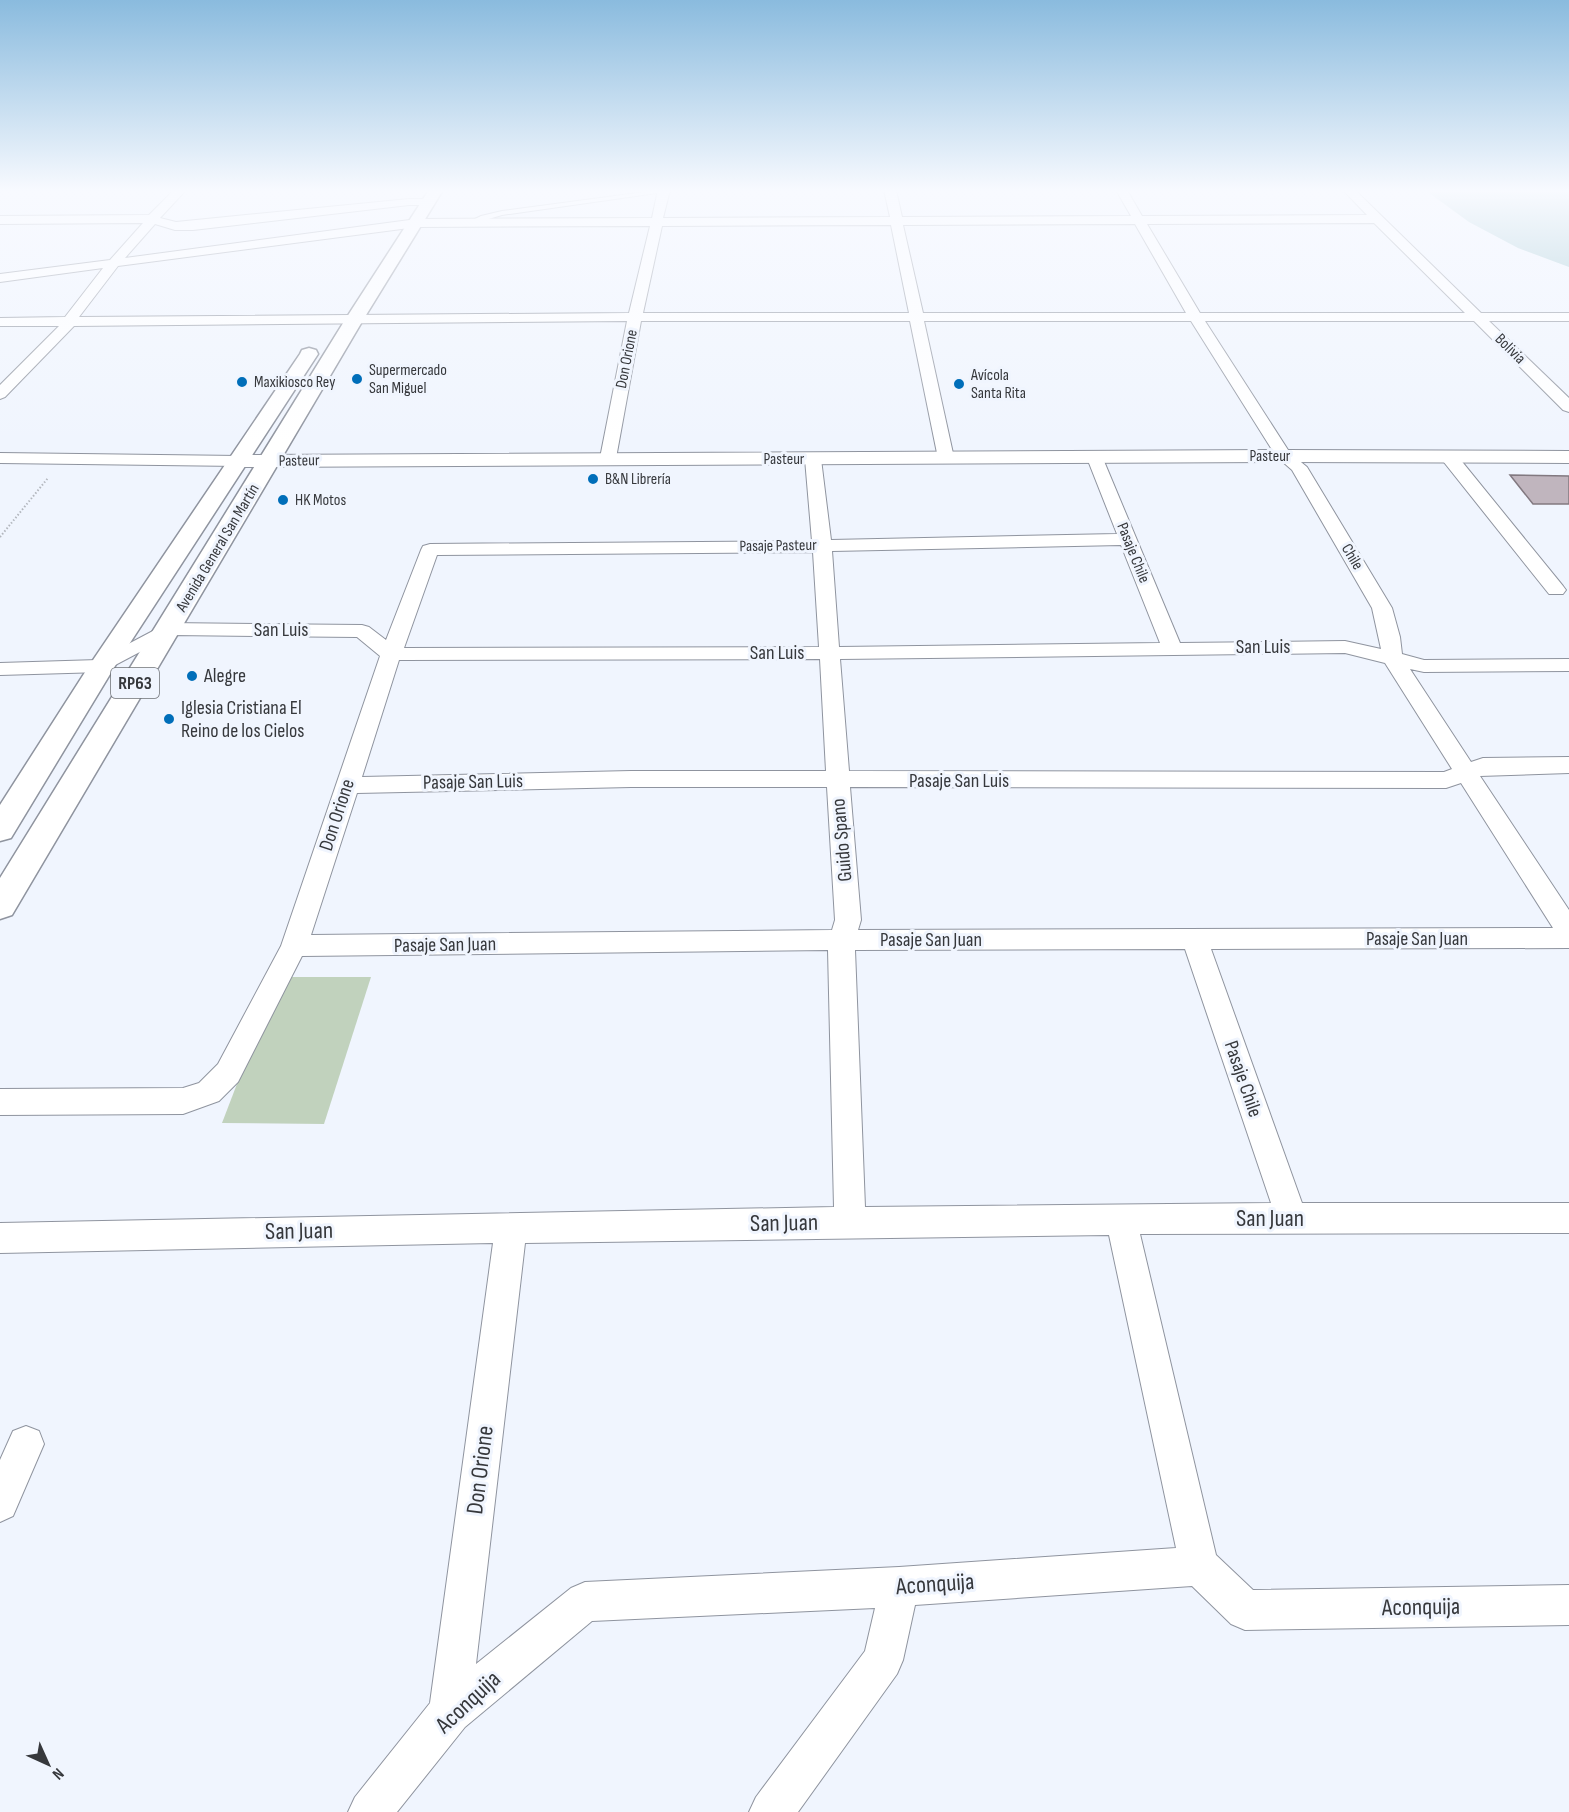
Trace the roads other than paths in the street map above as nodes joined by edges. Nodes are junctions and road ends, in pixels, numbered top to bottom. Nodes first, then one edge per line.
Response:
1 (28, 275) edge
2 (104, 275) edge
3 (384, 275) edge
4 (645, 275) edge
5 (908, 275) edge
6 (1171, 275) edge
7 (1434, 275) edge
8 (0, 278) edge
9 (345, 300) dead end
10 (1196, 316) junction
11 (635, 317) junction
12 (1477, 317) junction
13 (1569, 317) edge
14 (918, 318) junction
15 (332, 320) junction
16 (354, 320) junction
17 (70, 321) junction
18 (0, 322) edge
19 (0, 394) edge
20 (1569, 407) edge
21 (1284, 456) junction
22 (1449, 457) junction
23 (1569, 457) edge
24 (0, 458) edge
25 (608, 458) junction
26 (946, 458) junction
27 (1095, 458) junction
28 (813, 459) junction
29 (239, 461) junction
30 (270, 462) junction
31 (1127, 539) junction
32 (822, 546) junction
33 (430, 550) joint
34 (1556, 590) dead end
35 (168, 629) junction
36 (1172, 648) junction
37 (828, 653) junction
38 (391, 654) junction
39 (1392, 658) junction
40 (1569, 665) edge
41 (102, 666) junction
42 (0, 669) edge
43 (1569, 765) edge
44 (1466, 773) junction
45 (837, 781) junction
46 (347, 785) junction
47 (0, 830) edge
48 (0, 906) edge
49 (1569, 931) edge
50 (1569, 938) edge
51 (841, 940) junction
52 (1195, 940) junction
53 (294, 946) junction
54 (0, 1102) edge
55 (1292, 1217) junction
56 (1569, 1218) edge
57 (1121, 1219) junction
58 (850, 1222) junction
59 (511, 1227) junction
60 (0, 1238) edge
61 (26, 1444) dead end
62 (0, 1503) edge
63 (1199, 1566) junction
64 (898, 1587) junction
65 (1569, 1605) edge
66 (450, 1712) junction
67 (370, 1812) edge
68 (771, 1812) edge

1 - 8 street
2 - 17 street
3 - 16 main road, Avenida General San Martín / RP63
4 - 11 street, Don Orione
5 - 14 street
6 - 10 street, Chile
7 - 12 street, Bolivia
9 - 15 main road, Avenida General San Martín / RP63
10 - 12 street
10 - 14 street
10 - 21 street, Chile
11 - 14 street
11 - 16 street
11 - 25 street, Don Orione
12 - 13 street
12 - 20 street, Bolivia
14 - 26 street
15 - 16 street
15 - 17 street
15 - 29 main road, Avenida General San Martín / RP63
16 - 30 main road, Avenida General San Martín / RP63
17 - 18 street
17 - 19 street
21 - 22 street, Pasteur
21 - 27 street, Pasteur
21 - 39 street, Chile
22 - 23 street, Pasteur
22 - 34 street
24 - 29 street, Pasteur
25 - 28 street, Pasteur
25 - 30 street, Pasteur
26 - 27 street, Pasteur
26 - 28 street, Pasteur
27 - 31 street, Pasaje Chile
28 - 32 street, Guido Spano
29 - 30 street, Pasteur
29 - 41 main road, Avenida General San Martín / RP63
30 - 35 main road, Avenida General San Martín / RP63
31 - 32 street, Pasaje Pasteur
31 - 36 street, Pasaje Chile
32 - 33 street, Pasaje Pasteur
32 - 37 street, Guido Spano
33 - 38 street, Don Orione
35 - 38 street, San Luis
35 - 41 street, San Luis
35 - 48 main road, Avenida General San Martín / RP63
36 - 37 street, San Luis
36 - 39 street, San Luis
37 - 38 street, San Luis
37 - 45 street, Guido Spano
38 - 46 street, Don Orione
39 - 40 street, San Luis
39 - 44 street, Chile
41 - 42 street, San Luis
41 - 47 main road, Avenida General San Martín / RP63
43 - 44 street, Pasaje San Luis
44 - 45 street, Pasaje San Luis
44 - 49 street, Chile
45 - 46 street, Pasaje San Luis
45 - 51 street, Guido Spano
46 - 53 street, Don Orione
50 - 52 street, Pasaje San Juan
51 - 52 street, Pasaje San Juan
51 - 53 street, Pasaje San Juan
51 - 58 street, Guido Spano
52 - 55 street, Pasaje Chile
53 - 54 street, Don Orione
55 - 56 street, San Juan
55 - 57 street, San Juan
57 - 58 street, San Juan
57 - 63 street
58 - 59 street, San Juan
59 - 60 street, San Juan
59 - 66 street, Don Orione
61 - 62 street
63 - 64 street, Aconquija
63 - 65 street, Aconquija
64 - 66 street, Aconquija
64 - 68 street
66 - 67 street, Aconquija

